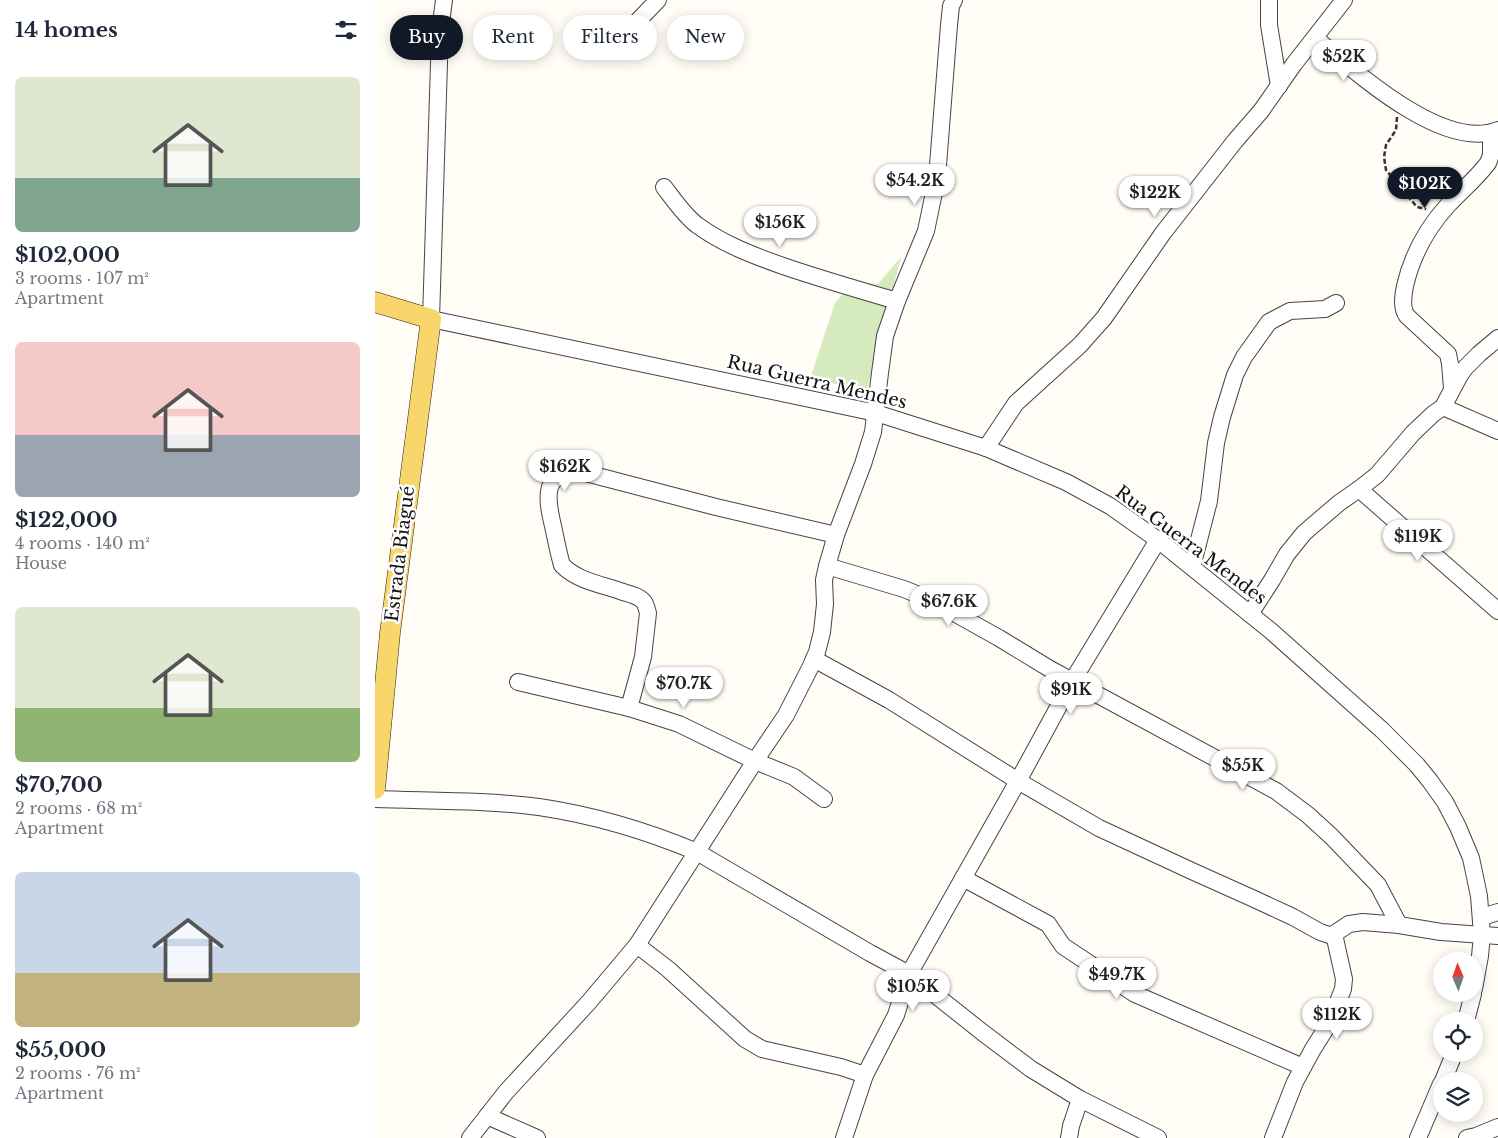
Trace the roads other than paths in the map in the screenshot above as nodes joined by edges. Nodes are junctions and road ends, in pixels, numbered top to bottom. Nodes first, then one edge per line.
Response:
1 (444, 0) edge
2 (658, 0) edge
3 (954, 0) edge
4 (1269, 0) edge
5 (1344, 0) edge
6 (644, 15) edge
7 (1315, 38) junction
8 (1279, 86) junction
9 (1494, 131) edge
10 (664, 187) dead end
11 (897, 301) junction
12 (375, 302) edge
13 (1336, 303) dead end
14 (431, 319) junction
15 (1498, 338) edge
16 (1452, 390) junction
17 (1443, 408) junction
18 (876, 413) junction
19 (1498, 431) edge
20 (986, 448) junction
21 (1359, 489) junction
22 (836, 535) junction
23 (1158, 540) junction
24 (827, 566) junction
25 (1192, 567) junction
26 (1498, 611) edge
27 (1250, 614) junction
28 (814, 659) junction
29 (1073, 680) junction
30 (518, 682) dead end
31 (629, 708) junction
32 (755, 761) junction
33 (1018, 780) junction
34 (375, 789) edge
35 (823, 799) dead end
36 (375, 800) edge
37 (697, 852) junction
38 (963, 878) junction
39 (1498, 912) edge
40 (1482, 917) junction
41 (1399, 925) junction
42 (1334, 934) junction
43 (1490, 936) edge
44 (637, 945) junction
45 (1482, 952) edge
46 (909, 974) junction
47 (1303, 1067) junction
48 (865, 1075) junction
49 (1080, 1100) junction
50 (1433, 1104) edge
51 (487, 1116) junction
52 (1498, 1126) edge
53 (470, 1138) edge
54 (537, 1138) edge
55 (844, 1138) edge
56 (1069, 1138) edge
57 (1158, 1138) edge
58 (1273, 1138) edge
59 (1418, 1138) edge
60 (1467, 1138) edge

1 - 14 street
2 - 6 street
3 - 11 street
4 - 8 street
5 - 7 street
7 - 8 street
7 - 9 street
8 - 20 street
9 - 16 street
10 - 11 street
11 - 18 street
12 - 14 main road
13 - 25 street
14 - 18 street, Rua Guerra Mendes
14 - 34 main road, Estrada Biagué
15 - 16 street
16 - 17 street
17 - 19 street
17 - 21 street
18 - 20 street, Rua Guerra Mendes
18 - 22 street
20 - 23 street, Rua Guerra Mendes
21 - 26 street
21 - 27 street
22 - 24 street
22 - 31 street
23 - 25 street, Rua Guerra Mendes
23 - 29 street
24 - 28 street
24 - 29 street
25 - 27 street, Rua Guerra Mendes
27 - 40 street, Rua Guerra Mendes
28 - 32 street
28 - 33 street
29 - 33 street
29 - 41 street
30 - 31 street
31 - 32 street
32 - 35 street
32 - 37 street
33 - 38 street
33 - 42 street
36 - 37 street
37 - 44 street
37 - 46 street
38 - 46 street
38 - 47 street
39 - 40 street
40 - 43 street, Rua Guerra Mendes
41 - 42 street
41 - 43 street
42 - 47 street
43 - 45 street, Rua Guerra Mendes
44 - 48 street
44 - 51 street
46 - 48 street
46 - 49 street
47 - 58 street
48 - 55 street
49 - 56 street
49 - 57 street
50 - 59 street
51 - 53 street
51 - 54 street
52 - 60 street

